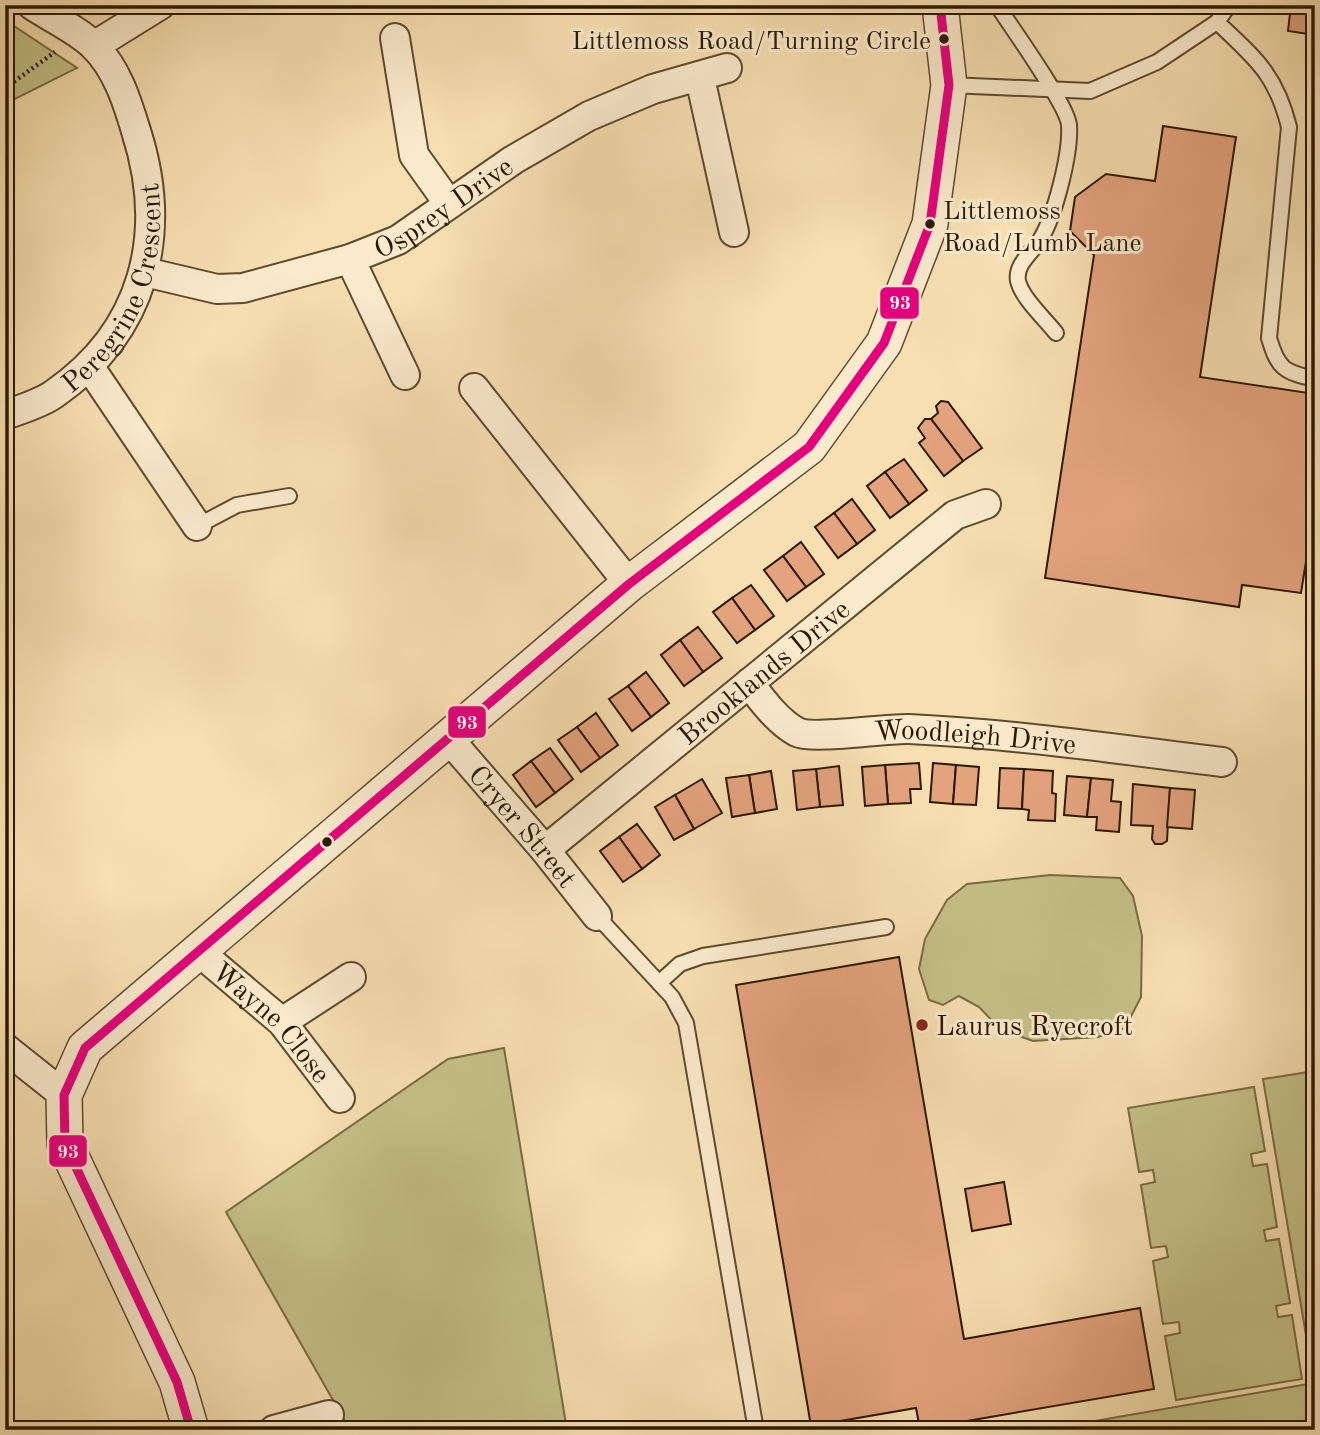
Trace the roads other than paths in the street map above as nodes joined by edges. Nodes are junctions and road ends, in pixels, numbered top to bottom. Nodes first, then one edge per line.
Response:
1 (32, 5) edge
2 (160, 5) edge
3 (940, 5) edge
4 (997, 5) edge
5 (1229, 5) edge
6 (1217, 22) junction
7 (396, 38) dead end
8 (94, 46) junction
9 (727, 68) dead end
10 (700, 78) junction
11 (949, 85) junction
12 (1050, 87) junction
13 (449, 204) junction
14 (734, 232) dead end
15 (350, 259) junction
16 (145, 272) junction
17 (1056, 333) dead end
18 (89, 366) junction
19 (405, 375) dead end
20 (1315, 379) edge
21 (474, 388) dead end
22 (5, 415) edge
23 (289, 496) dead end
24 (986, 505) dead end
25 (197, 526) joint
26 (629, 584) junction
27 (749, 683) junction
28 (447, 737) junction
29 (1222, 762) dead end
30 (545, 850) junction
31 (597, 916) joint
32 (886, 927) dead end
33 (198, 951) junction
34 (351, 976) dead end
35 (659, 983) junction
36 (282, 1021) junction
37 (5, 1048) edge
38 (64, 1095) junction
39 (340, 1098) dead end
40 (329, 1415) dead end
41 (191, 1430) edge
42 (274, 1430) edge
43 (756, 1430) edge

1 - 8 street, Peregrine Crescent
2 - 8 street
3 - 11 street
4 - 12 lane
5 - 6 lane
6 - 12 lane
6 - 20 lane
7 - 13 street
8 - 16 street, Peregrine Crescent
9 - 10 street, Osprey Drive
10 - 13 street, Osprey Drive
10 - 14 street
11 - 12 lane
11 - 26 street
12 - 17 lane
13 - 15 street, Osprey Drive
15 - 16 street, Osprey Drive
15 - 19 street
16 - 18 street, Peregrine Crescent
18 - 22 street, Peregrine Crescent
18 - 25 street
21 - 26 street
23 - 25 lane
24 - 27 street, Brooklands Drive
26 - 28 street
27 - 29 street, Woodleigh Drive
27 - 30 street, Brooklands Drive
28 - 30 street, Cryer Street
28 - 33 street
30 - 31 street, Cryer Street
31 - 35 lane
32 - 35 lane
33 - 36 street, Wayne Close
33 - 38 street
34 - 36 street
35 - 43 lane
36 - 39 street, Wayne Close
37 - 38 street
38 - 41 street
40 - 42 street

